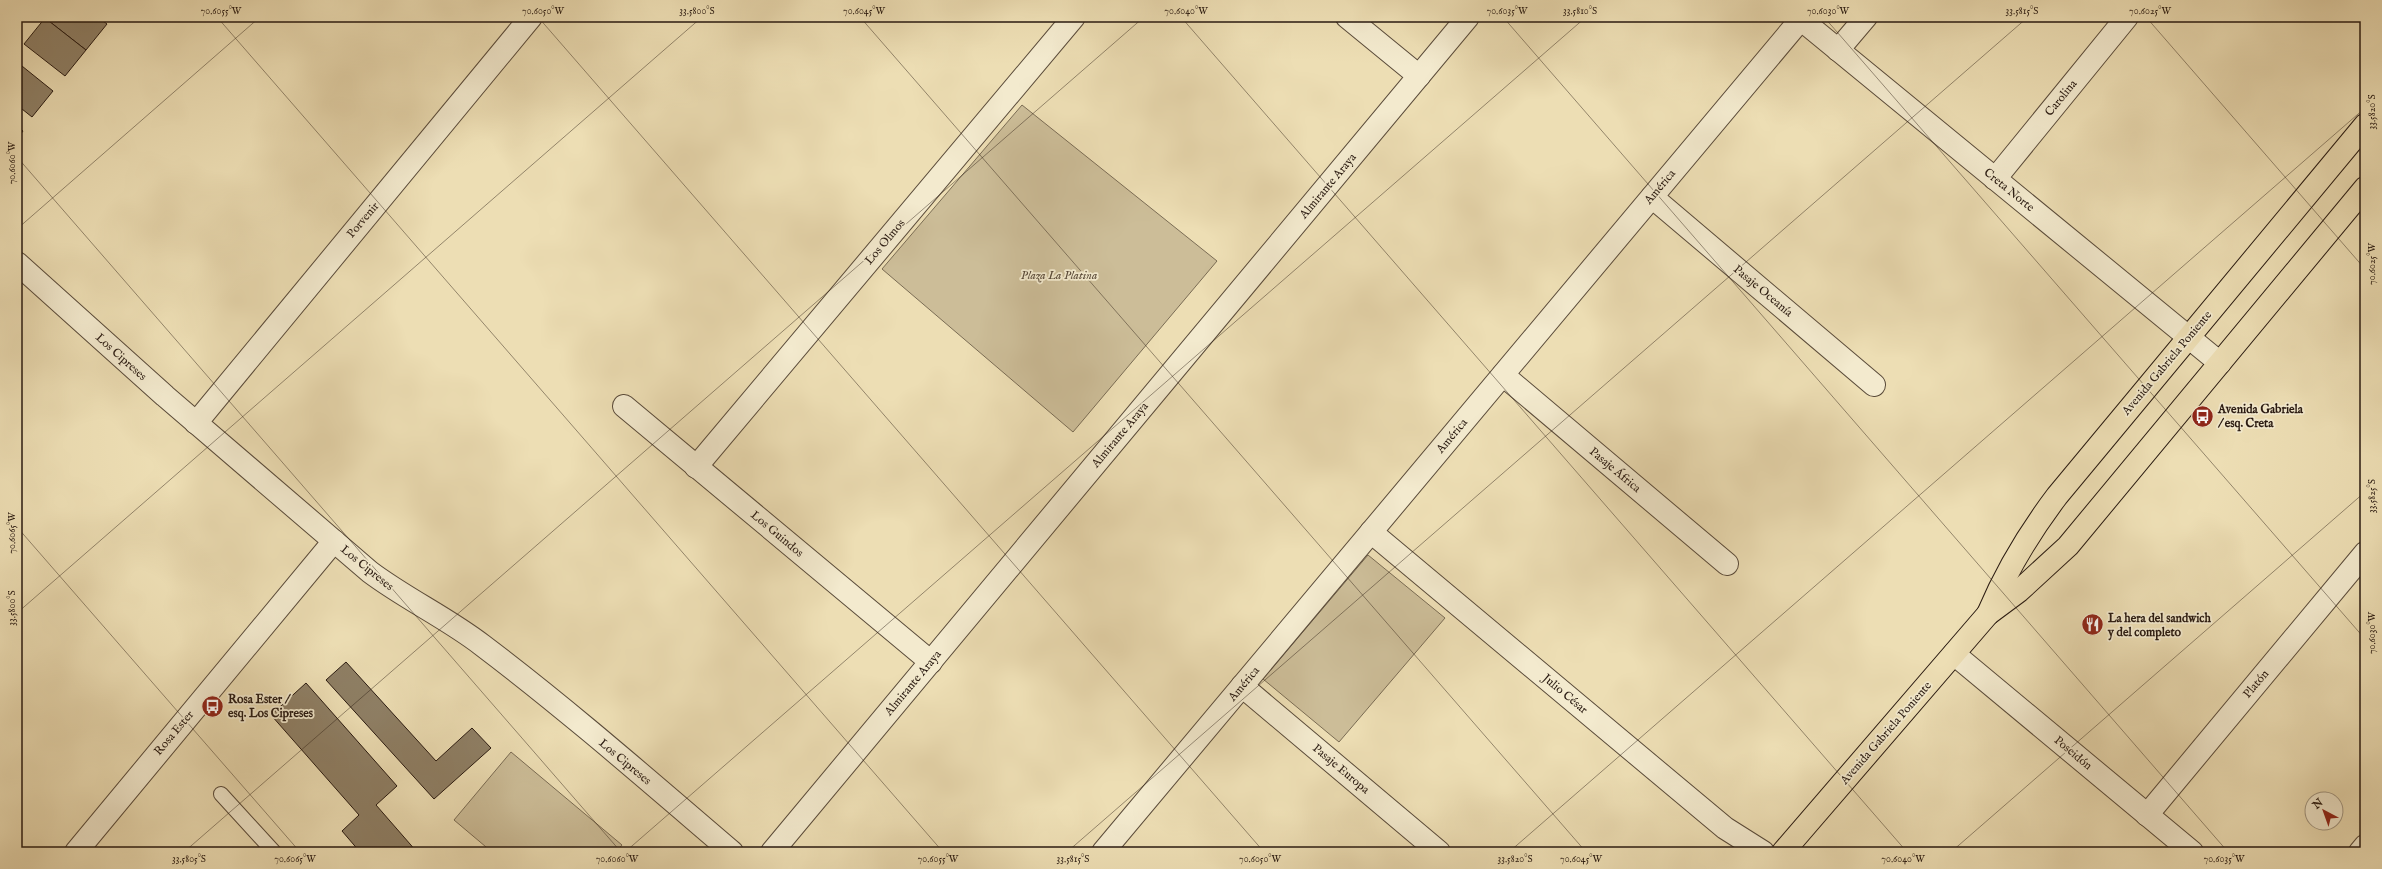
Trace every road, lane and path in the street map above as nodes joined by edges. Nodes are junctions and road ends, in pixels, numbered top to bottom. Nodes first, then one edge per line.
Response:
1 (531, 17) edge
2 (1074, 17) edge
3 (1348, 17) edge
4 (1468, 17) edge
5 (1866, 17) edge
6 (2126, 17) edge
7 (1799, 18) edge
8 (1838, 50) junction
9 (1419, 76) junction
10 (2365, 126) edge
11 (1995, 179) junction
12 (2365, 188) edge
13 (1652, 197) junction
14 (17, 263) edge
15 (2188, 336) junction
16 (2220, 363) junction
17 (1503, 375) junction
18 (1874, 385) dead end
19 (624, 406) dead end
20 (196, 423) junction
21 (696, 467) junction
22 (1371, 532) junction
23 (334, 541) junction
24 (2365, 553) edge
25 (1727, 564) dead end
26 (1988, 614) junction
27 (1954, 654) junction
28 (930, 662) junction
29 (1242, 686) junction
30 (221, 794) dead end
31 (2147, 815) junction
32 (2365, 846) edge
33 (76, 852) edge
34 (274, 852) edge
35 (732, 852) edge
36 (772, 852) edge
37 (1103, 852) edge
38 (1439, 852) edge
39 (1763, 852) edge
40 (1782, 852) edge
41 (2192, 852) edge
42 (2360, 852) edge

1 - 20 street, Porvenir
2 - 21 street, Los Olmos
3 - 9 street
4 - 9 street, Almirante Araya
5 - 8 street
6 - 11 street, Carolina
7 - 8 street, Creta Norte
7 - 13 street, América
8 - 11 street, Creta Norte
9 - 28 street, Almirante Araya
10 - 15 main road, Avenida Gabriela Poniente
11 - 15 street, Creta Norte
12 - 16 main road, Avenida Gabriela Poniente
13 - 17 street, América
13 - 18 street, Pasaje Oceanía
14 - 20 street, Los Cipreses
15 - 16 street, Creta Norte
15 - 26 main road, Avenida Gabriela Poniente
16 - 26 main road, Avenida Gabriela Poniente
17 - 22 street, América
17 - 25 street, Pasaje África
19 - 21 street, Los Guindos
20 - 23 street, Los Cipreses
21 - 28 street, Los Guindos
22 - 29 street, América
22 - 39 street, Julio César
23 - 33 street, Rosa Ester
23 - 35 street, Los Cipreses
24 - 31 street, Platón
26 - 27 main road, Avenida Gabriela Poniente
27 - 31 street, Poseidón
27 - 40 main road, Avenida Gabriela Poniente
28 - 36 street, Almirante Araya
29 - 37 street, América
29 - 38 street, Pasaje Europa
30 - 34 lane
31 - 41 street, Poseidón
32 - 42 street

